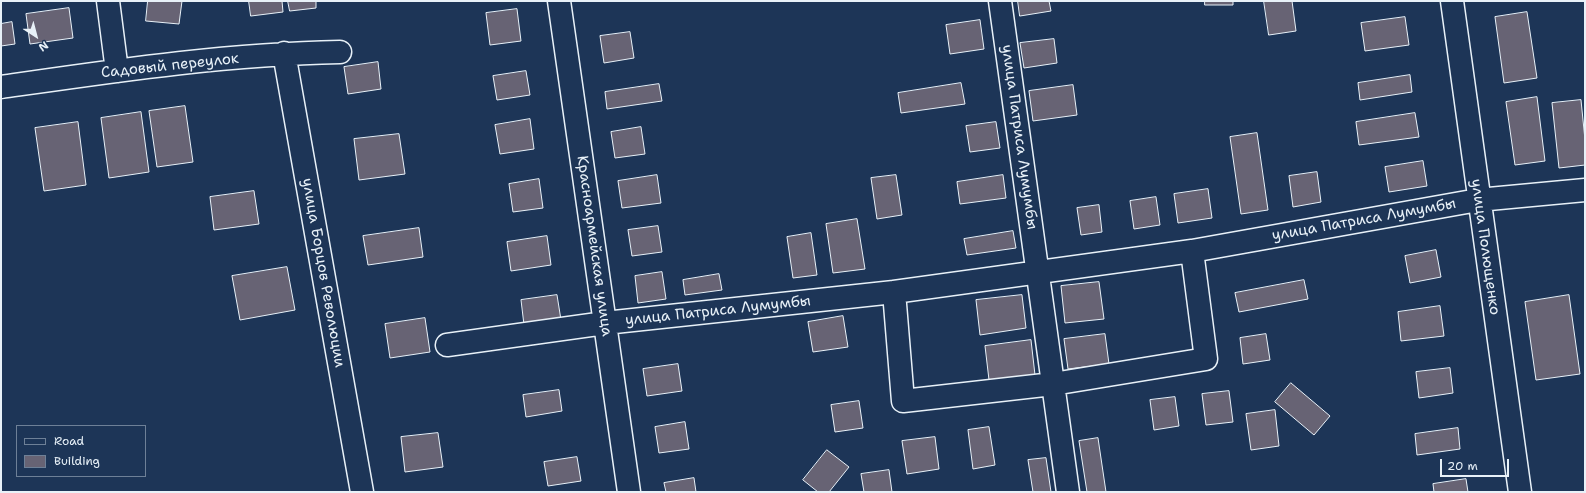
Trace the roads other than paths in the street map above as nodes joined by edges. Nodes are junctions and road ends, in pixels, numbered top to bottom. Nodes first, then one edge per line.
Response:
1 (108, 1) edge
2 (559, 1) edge
3 (1000, 1) edge
4 (1452, 1) edge
5 (340, 52) dead end
6 (284, 53) junction
7 (117, 71) junction
8 (1, 87) edge
9 (1585, 190) edge
10 (1478, 200) junction
11 (1192, 252) junction
12 (1038, 273) junction
13 (894, 292) junction
14 (605, 323) junction
15 (447, 345) dead end
16 (1053, 384) junction
17 (362, 492) edge
18 (629, 492) edge
19 (1068, 492) edge
20 (1520, 492) edge

1 - 7 street
2 - 14 street, Красноармейская улица
3 - 12 street, улица Патриса Лумумбы
4 - 10 street, улица Полющенко
5 - 6 street, Садовый переулок
6 - 7 street, Садовый переулок
6 - 17 street, улица Борцов Революции
7 - 8 street, Садовый переулок
9 - 10 street, улица Патриса Лумумбы
10 - 11 street, улица Патриса Лумумбы
10 - 20 street, улица Полющенко
11 - 12 street, улица Патриса Лумумбы
11 - 16 street
12 - 13 street, улица Патриса Лумумбы
12 - 16 street, улица Патриса Лумумбы
13 - 14 street, улица Патриса Лумумбы
13 - 16 street
14 - 15 street, улица Патриса Лумумбы
14 - 18 street, Красноармейская улица
16 - 19 street, улица Патриса Лумумбы

